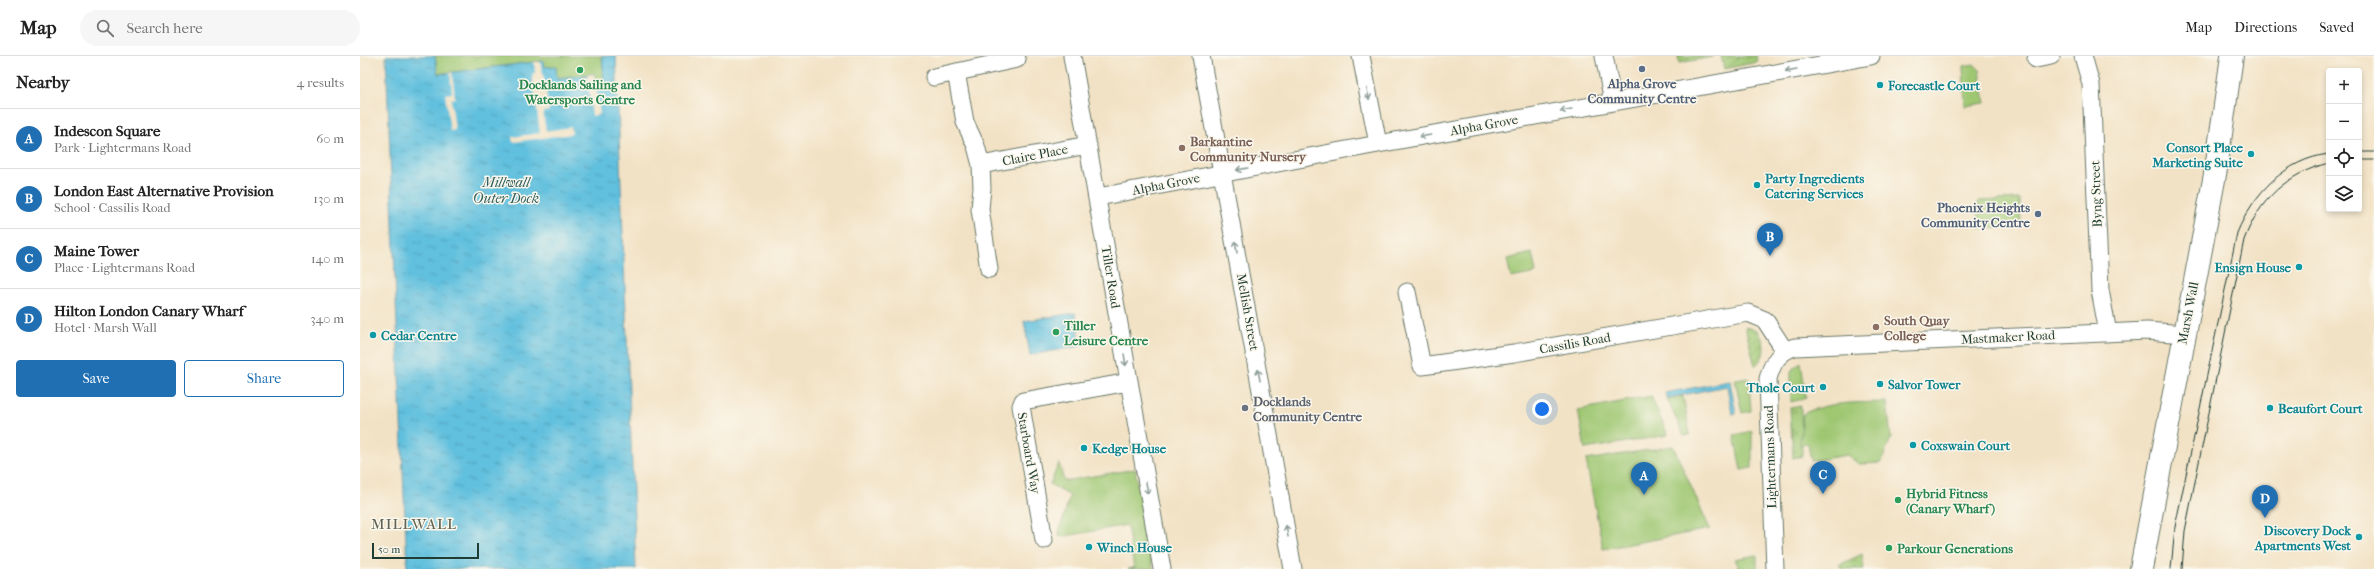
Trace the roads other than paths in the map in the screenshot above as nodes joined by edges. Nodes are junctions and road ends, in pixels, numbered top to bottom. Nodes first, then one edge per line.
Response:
1 (1072, 56) edge
2 (1201, 56) edge
3 (1361, 56) edge
4 (1604, 56) edge
5 (1868, 56) edge
6 (2083, 56) edge
7 (2232, 56) edge
8 (1017, 59) dead end
9 (956, 72) junction
10 (934, 77) dead end
11 (1613, 102) junction
12 (1378, 144) junction
13 (1088, 145) junction
14 (981, 166) junction
15 (1222, 173) junction
16 (1098, 197) junction
17 (989, 269) dead end
18 (1407, 292) dead end
19 (2108, 333) junction
20 (2184, 334) junction
21 (1785, 351) junction
22 (1129, 382) junction
23 (1044, 540) dead end
24 (1162, 569) edge
25 (1293, 569) edge
26 (1775, 569) edge
27 (2141, 569) edge

1 - 13 street, Tiller Road
2 - 15 street, Mellish Street
3 -> 12 street
4 - 11 street
5 -> 11 street, Alpha Grove
6 - 19 street, Byng Street
7 - 20 street, Marsh Wall
8 - 9 street
9 - 10 street
9 - 14 street
11 -> 12 street, Alpha Grove
12 -> 15 street, Alpha Grove
13 - 14 street, Claire Place
13 - 16 street, Tiller Road
14 - 17 street
15 - 16 street, Alpha Grove
25 -> 15 street, Mellish Street
16 -> 22 street, Tiller Road
18 - 21 street, Cassilis Road
19 - 20 street, Mastmaker Road
19 - 21 street, Mastmaker Road
20 - 27 street, Marsh Wall
21 - 26 street, Lightermans Road
22 - 23 street, Starboard Way
22 -> 24 street, Tiller Road

